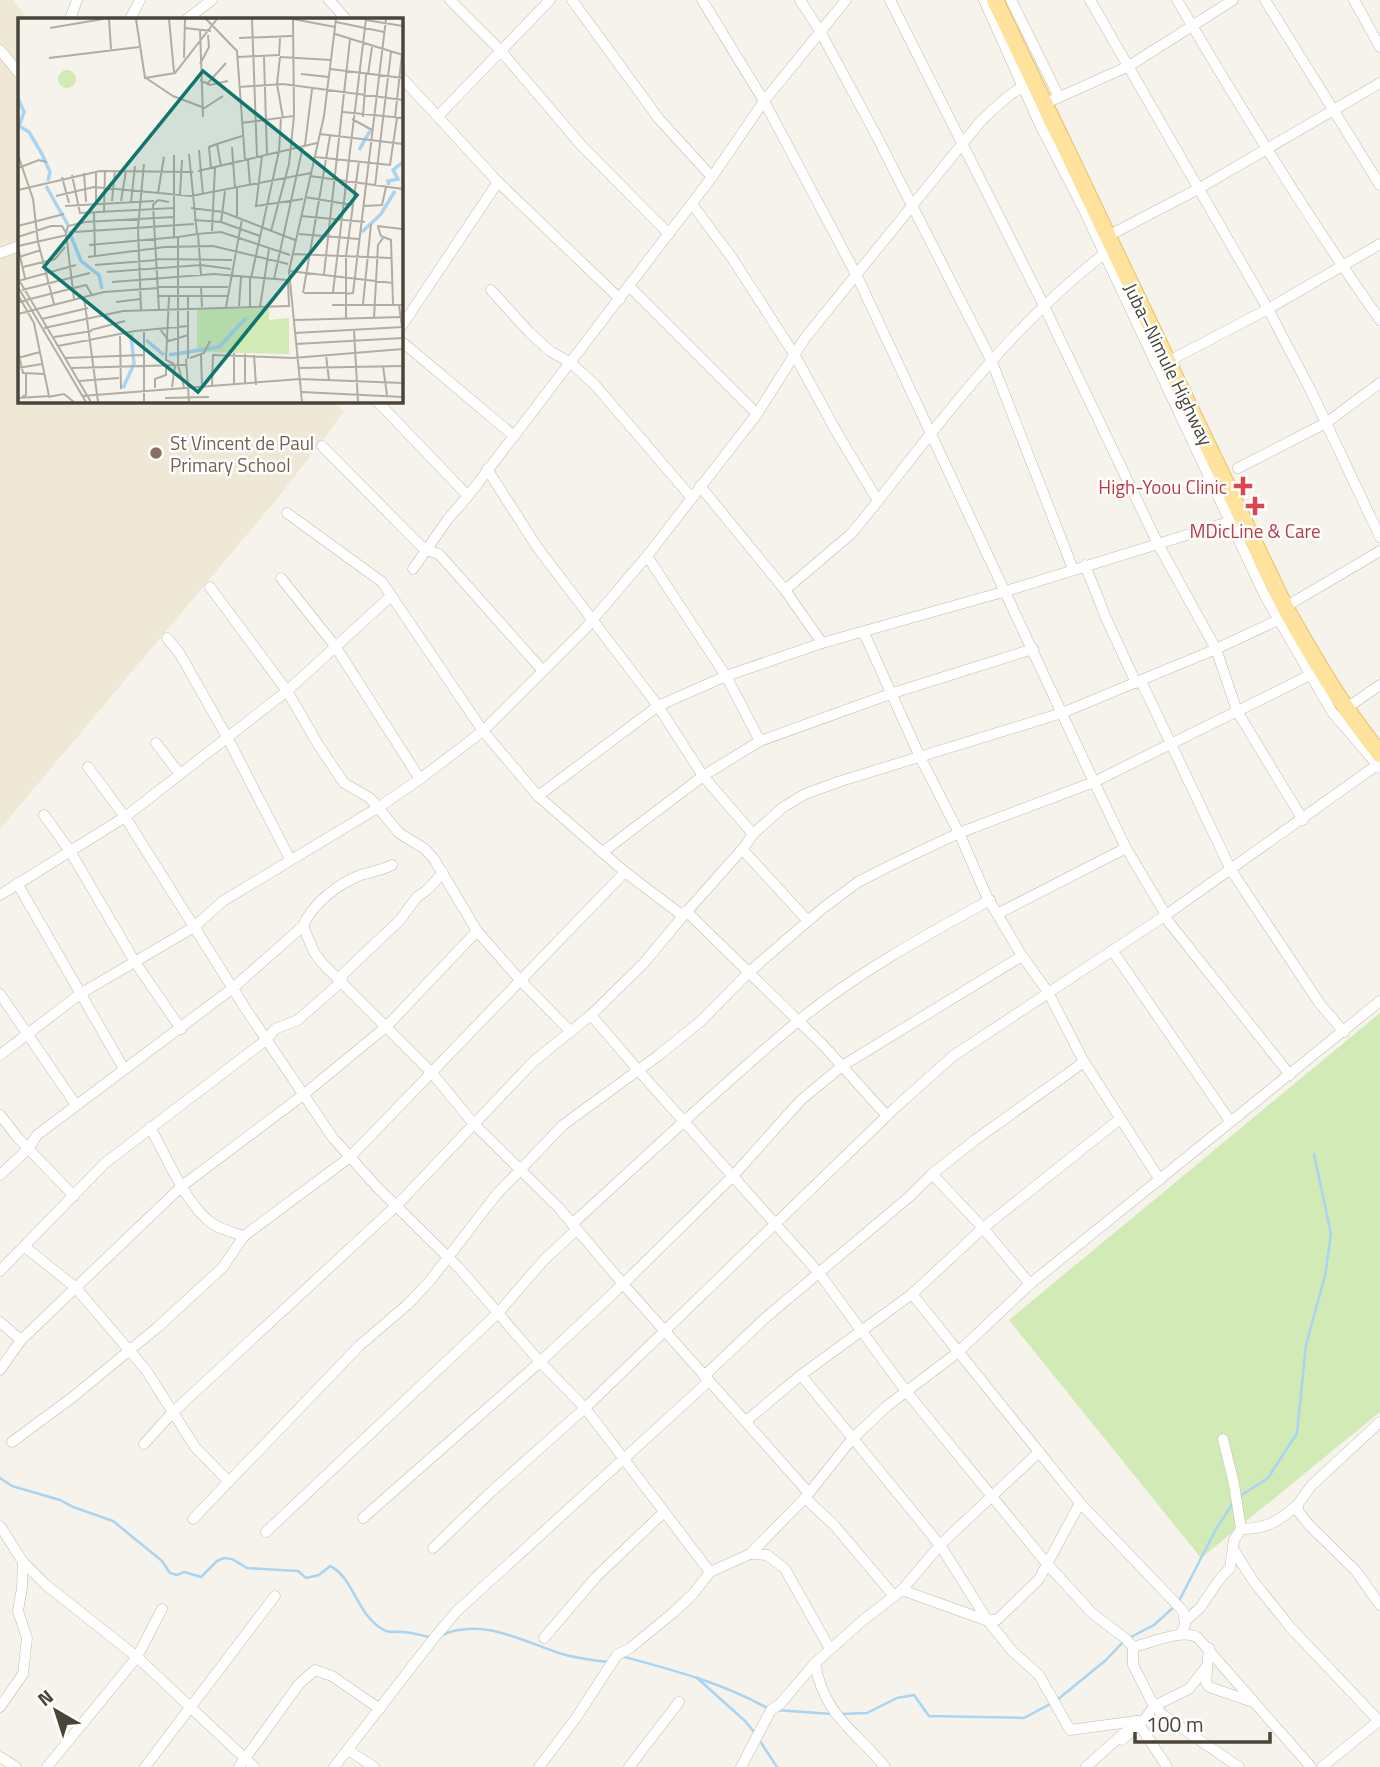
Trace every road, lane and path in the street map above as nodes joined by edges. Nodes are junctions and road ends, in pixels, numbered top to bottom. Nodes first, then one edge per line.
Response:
1 (77, 0) edge
2 (140, 0) edge
3 (212, 0) edge
4 (329, 0) edge
5 (450, 0) edge
6 (550, 0) edge
7 (572, 0) edge
8 (702, 0) edge
9 (800, 0) edge
10 (846, 0) edge
11 (890, 0) edge
12 (984, 0) edge
13 (995, 0) edge
14 (1012, 0) edge
15 (1090, 0) edge
16 (1177, 0) edge
17 (1233, 0) edge
18 (1265, 0) edge
19 (1354, 0) edge
20 (135, 16) edge
21 (70, 18) edge
22 (188, 18) edge
23 (345, 18) edge
24 (1192, 26) junction
25 (820, 31) junction
26 (1380, 47) edge
27 (0, 50) edge
28 (500, 50) junction
29 (15, 64) edge
30 (1129, 66) junction
31 (402, 77) edge
32 (1380, 83) edge
33 (1027, 84) junction
34 (1059, 97) junction
35 (764, 102) junction
36 (1044, 104) junction
37 (1334, 110) junction
38 (438, 116) junction
39 (964, 144) junction
40 (1266, 149) junction
41 (712, 177) junction
42 (498, 183) junction
43 (1380, 185) edge
44 (1198, 189) junction
45 (692, 204) junction
46 (912, 205) junction
47 (669, 234) junction
48 (1108, 236) junction
49 (1380, 244) edge
50 (18, 246) edge
51 (0, 253) edge
52 (1104, 254) junction
53 (1342, 267) junction
54 (857, 276) junction
55 (630, 286) junction
56 (491, 290) dead end
57 (620, 299) junction
58 (1043, 304) junction
59 (1268, 309) junction
60 (1380, 320) edge
61 (402, 326) edge
62 (402, 342) edge
63 (794, 354) junction
64 (1169, 361) junction
65 (992, 362) junction
66 (571, 363) junction
67 (1380, 383) edge
68 (378, 402) edge
69 (757, 414) junction
70 (1326, 424) junction
71 (929, 435) junction
72 (514, 436) junction
73 (322, 446) dead end
74 (1238, 468) dead end
75 (487, 469) junction
76 (700, 486) junction
77 (468, 496) junction
78 (691, 497) junction
79 (878, 501) junction
80 (287, 513) dead end
81 (1235, 520) junction
82 (1380, 537) edge
83 (1158, 544) junction
84 (424, 550) junction
85 (1380, 551) edge
86 (647, 556) junction
87 (1086, 565) junction
88 (412, 569) dead end
89 (1073, 569) junction
90 (281, 578) dead end
91 (210, 587) dead end
92 (785, 590) junction
93 (1003, 592) junction
94 (390, 597) junction
95 (1282, 614) junction
96 (593, 620) junction
97 (864, 633) junction
98 (167, 638) dead end
99 (822, 643) junction
100 (335, 646) junction
101 (1033, 649) junction
102 (1216, 649) junction
103 (543, 671) junction
104 (1310, 675) junction
105 (726, 676) junction
106 (1139, 682) junction
107 (1380, 685) edge
108 (287, 691) junction
109 (893, 693) junction
110 (657, 706) junction
111 (1345, 709) junction
112 (1237, 710) junction
113 (1062, 713) junction
114 (483, 731) junction
115 (226, 737) junction
116 (760, 741) junction
117 (156, 743) dead end
118 (1173, 744) junction
119 (920, 757) junction
120 (1379, 763) edge
121 (88, 767) dead end
122 (179, 773) junction
123 (703, 776) junction
124 (420, 779) junction
125 (1094, 782) junction
126 (538, 796) junction
127 (379, 807) junction
128 (44, 815) dead end
129 (125, 817) junction
130 (1303, 820) junction
131 (959, 833) junction
132 (753, 834) junction
133 (1126, 848) junction
134 (742, 849) junction
135 (70, 851) junction
136 (604, 851) junction
137 (290, 859) junction
138 (392, 865) dead end
139 (1231, 870) junction
140 (625, 872) junction
141 (443, 873) junction
142 (17, 883) junction
143 (0, 895) edge
144 (990, 900) junction
145 (999, 913) junction
146 (684, 914) junction
147 (1165, 916) junction
148 (808, 920) junction
149 (303, 926) junction
150 (194, 927) junction
151 (477, 931) junction
152 (1112, 950) junction
153 (1022, 956) junction
154 (135, 962) junction
155 (748, 972) junction
156 (521, 981) junction
157 (341, 982) junction
158 (233, 988) junction
159 (1048, 992) junction
160 (0, 994) edge
161 (80, 994) junction
162 (1380, 1000) edge
163 (591, 1015) junction
164 (798, 1021) junction
165 (387, 1026) junction
166 (181, 1029) junction
167 (570, 1031) junction
168 (1344, 1032) junction
169 (25, 1034) junction
170 (266, 1041) junction
171 (0, 1055) edge
172 (1084, 1062) junction
173 (842, 1066) junction
174 (124, 1069) junction
175 (638, 1070) junction
176 (432, 1073) junction
177 (1290, 1075) junction
178 (303, 1096) junction
179 (76, 1105) junction
180 (0, 1115) edge
181 (887, 1116) junction
182 (1120, 1119) junction
183 (1230, 1121) junction
184 (473, 1123) junction
185 (685, 1123) junction
186 (150, 1128) junction
187 (28, 1149) junction
188 (350, 1157) junction
189 (519, 1168) junction
190 (932, 1174) junction
191 (0, 1175) edge
192 (733, 1176) junction
193 (1160, 1180) junction
194 (182, 1186) junction
195 (74, 1196) junction
196 (396, 1206) junction
197 (776, 1223) junction
198 (574, 1227) junction
199 (983, 1228) junction
200 (244, 1236) junction
201 (25, 1247) junction
202 (447, 1257) junction
203 (0, 1271) edge
204 (819, 1273) junction
205 (623, 1284) junction
206 (1030, 1284) junction
207 (75, 1287) junction
208 (912, 1294) junction
209 (498, 1313) junction
210 (0, 1322) edge
211 (665, 1330) junction
212 (862, 1330) junction
213 (21, 1340) junction
214 (130, 1351) junction
215 (957, 1353) junction
216 (540, 1362) junction
217 (0, 1370) edge
218 (801, 1375) junction
219 (707, 1379) junction
220 (905, 1391) junction
221 (585, 1408) junction
222 (173, 1413) junction
223 (746, 1421) junction
224 (1380, 1422) edge
225 (852, 1439) junction
226 (1223, 1439) dead end
227 (12, 1442) dead end
228 (144, 1444) dead end
229 (1039, 1452) junction
230 (625, 1460) junction
231 (229, 1482) junction
232 (807, 1495) junction
233 (992, 1495) junction
234 (1080, 1503) junction
235 (1298, 1504) junction
236 (663, 1513) junction
237 (363, 1518) dead end
238 (193, 1519) dead end
239 (0, 1526) edge
240 (1241, 1529) junction
241 (266, 1532) dead end
242 (940, 1545) junction
243 (433, 1548) dead end
244 (1233, 1549) junction
245 (750, 1554) junction
246 (23, 1562) junction
247 (1048, 1565) junction
248 (710, 1572) junction
249 (898, 1593) junction
250 (275, 1596) dead end
251 (1380, 1605) edge
252 (162, 1609) dead end
253 (988, 1620) junction
254 (1185, 1621) junction
255 (1181, 1633) junction
256 (544, 1638) dead end
257 (1133, 1647) junction
258 (1209, 1648) junction
259 (830, 1649) junction
260 (137, 1657) junction
261 (815, 1663) junction
262 (1206, 1667) junction
263 (679, 1702) dead end
264 (1255, 1702) junction
265 (190, 1705) junction
266 (1154, 1706) junction
267 (0, 1707) edge
268 (380, 1709) junction
269 (1380, 1720) edge
270 (1137, 1721) junction
271 (348, 1750) junction
272 (0, 1757) edge
273 (242, 1763) edge
274 (1091, 1765) edge
275 (16, 1767) edge
276 (47, 1767) edge
277 (145, 1767) edge
278 (254, 1767) edge
279 (334, 1767) edge
280 (374, 1767) edge
281 (539, 1767) edge
282 (629, 1767) edge
283 (741, 1767) edge
284 (885, 1767) edge
285 (1167, 1767) edge
286 (1239, 1767) edge
287 (1311, 1767) edge
288 (1322, 1767) edge

1 - 21 street
2 - 20 street
3 - 22 street
4 - 23 street
5 - 28 street
6 - 28 street
7 - 41 street
8 - 35 street
9 - 25 street
10 - 25 street
11 - 39 street
12 - 33 street
13 - 33 main road, Juba–Nimule Highway
14 - 34 street
15 - 30 street
16 - 24 street
17 - 24 street
18 - 37 street
19 - 26 street
24 - 30 street
24 - 40 street
25 - 35 street
25 - 46 street
27 - 29 street
28 - 38 street
28 - 47 street
30 - 34 street
30 - 44 street
31 - 38 street
32 - 37 street
33 - 36 main road, Juba–Nimule Highway
33 - 39 street
33 - 52 street
34 - 36 street
35 - 41 street
35 - 54 street
36 - 48 main road, Juba–Nimule Highway
37 - 40 street
37 - 43 street
38 - 42 street
39 - 46 street
39 - 58 street
40 - 44 street
40 - 53 street
41 - 45 street
42 - 57 street
42 - 61 street
44 - 48 street
44 - 59 street
45 - 47 street
45 - 63 street
46 - 54 street
46 - 65 street
47 - 55 street
48 - 64 main road, Juba–Nimule Highway
49 - 53 street
50 - 51 street
52 - 58 street
52 - 81 street
53 - 59 street
53 - 60 street
54 - 63 street
54 - 71 street
55 - 57 street
55 - 69 street
56 - 66 street
57 - 66 street
58 - 65 street
58 - 83 street
59 - 64 street
59 - 70 street
62 - 72 street
63 - 69 street
63 - 79 street
64 - 81 main road, Juba–Nimule Highway
65 - 71 street
65 - 89 street
66 - 72 street
66 - 78 street
67 - 70 street
68 - 77 street
69 - 76 street
70 - 74 street
70 - 82 street
71 - 79 street
71 - 93 street
72 - 75 street
73 - 84 street
75 - 77 street
75 - 96 street
76 - 78 street
76 - 92 street
77 - 84 street
78 - 86 street
79 - 92 street
80 - 94 street
81 - 83 street
81 - 95 main road, Juba–Nimule Highway
83 - 87 street
83 - 102 street
84 - 88 street
84 - 103 street
85 - 95 street
86 - 96 street
86 - 105 street
87 - 89 street
87 - 106 street
89 - 93 street
90 - 100 street
91 - 108 street
92 - 99 street
93 - 97 street
93 - 101 street
94 - 100 street
94 - 114 street
95 - 102 street
95 - 104 street
95 - 111 main road, Juba–Nimule Highway
96 - 103 street
96 - 110 street
97 - 99 street
97 - 109 street
98 - 115 street
99 - 105 street
100 - 108 street
100 - 124 street
101 - 109 street
101 - 113 street
102 - 106 street
102 - 112 street
103 - 114 street
104 - 112 street
104 - 120 street
105 - 110 street
105 - 116 street
106 - 113 street
106 - 118 street
107 - 111 street
108 - 115 street
108 - 127 street
109 - 116 street
109 - 119 street
110 - 123 street
110 - 126 street
111 - 120 main road, Juba–Nimule Highway
112 - 118 street
112 - 130 street
113 - 119 street
113 - 125 street
114 - 124 street
114 - 126 street
115 - 122 street
115 - 137 street
116 - 123 street
117 - 122 street
118 - 125 street
118 - 139 street
119 - 131 street
119 - 132 street
120 - 130 street
121 - 129 street
122 - 129 street
123 - 132 street
123 - 136 street
124 - 127 street
125 - 131 street
125 - 133 street
126 - 136 street
127 - 137 street
127 - 141 street
128 - 135 street
129 - 135 street
129 - 150 street
130 - 139 street
131 - 144 street
131 - 148 street
132 - 134 street
133 - 145 street
133 - 147 street
134 - 146 street
134 - 148 street
135 - 142 street
135 - 154 street
136 - 140 street
137 - 150 street
138 - 149 street
139 - 147 street
139 - 168 street
140 - 146 street
140 - 156 street
141 - 151 street
141 - 157 street
142 - 143 street
142 - 161 street
144 - 145 street
144 - 164 street
145 - 153 street
146 - 155 street
146 - 163 street
147 - 152 street
147 - 177 street
148 - 155 street
149 - 157 street
149 - 158 street
150 - 154 street
150 - 158 street
151 - 156 street
151 - 165 street
152 - 159 street
152 - 183 street
153 - 159 street
153 - 173 street
154 - 161 street
154 - 166 street
155 - 164 street
155 - 175 street
156 - 167 street
156 - 176 street
157 - 165 street
157 - 170 street
158 - 166 street
158 - 170 street
159 - 172 street
159 - 181 street
160 - 169 street
161 - 169 street
161 - 174 street
162 - 168 street
163 - 167 street
163 - 175 street
164 - 173 street
164 - 185 street
165 - 176 street
165 - 178 street
166 - 174 street
167 - 184 street
168 - 177 street
169 - 171 street
169 - 179 street
170 - 178 street
170 - 186 street
172 - 182 street
172 - 190 street
173 - 181 street
173 - 192 street
174 - 179 street
175 - 185 street
175 - 189 street
176 - 184 street
176 - 188 street
177 - 183 street
178 - 188 street
178 - 194 street
179 - 187 street
180 - 187 street
181 - 197 street
182 - 193 street
182 - 199 street
183 - 193 street
184 - 189 street
184 - 196 street
185 - 192 street
185 - 198 street
186 - 194 street
186 - 195 street
187 - 191 street
187 - 195 street
188 - 196 street
188 - 200 street
189 - 198 street
189 - 202 street
190 - 199 street
190 - 204 street
192 - 197 street
192 - 205 street
193 - 206 street
194 - 200 street
194 - 207 street
195 - 201 street
196 - 202 street
196 - 222 street
197 - 204 street
197 - 211 street
198 - 205 street
198 - 209 street
199 - 206 street
199 - 208 street
200 - 214 street
201 - 203 street
201 - 207 street
202 - 209 street
202 - 231 street
204 - 212 street
204 - 219 street
205 - 211 street
205 - 216 street
206 - 215 street
207 - 213 street
207 - 214 street
208 - 212 street
208 - 215 street
209 - 216 street
209 - 241 street
210 - 213 street
211 - 219 street
211 - 221 street
212 - 218 street
212 - 220 street
213 - 217 street
214 - 222 street
214 - 227 street
215 - 220 street
215 - 229 street
216 - 221 street
216 - 237 street
218 - 223 street
218 - 225 street
219 - 223 street
219 - 230 street
220 - 225 street
220 - 233 street
221 - 230 street
221 - 243 street
222 - 228 street
222 - 231 street
223 - 232 street
224 - 235 street
225 - 232 street
225 - 242 street
226 - 240 street
229 - 233 street
229 - 234 street
230 - 236 street
230 - 268 street
231 - 238 street
232 - 245 street
232 - 249 street
233 - 242 street
233 - 247 street
234 - 247 street
234 - 254 street
235 - 240 street
235 - 251 street
236 - 248 street
236 - 256 street
239 - 246 street
240 - 244 street
242 - 249 street
242 - 253 street
244 - 254 street
244 - 269 street
245 - 248 street
245 - 259 street
246 - 260 street
246 - 267 street
247 - 253 street
247 - 257 street
248 - 281 street
249 - 253 street
249 - 259 street
250 - 265 street
252 - 260 street
253 - 270 street
254 - 255 street
255 - 257 street
255 - 258 street
257 - 266 street
258 - 262 street
258 - 264 street
259 - 261 street
260 - 265 street
260 - 276 street
261 - 283 street
261 - 284 street
262 - 264 street
262 - 266 street
263 - 282 street
264 - 287 street
265 - 273 street
265 - 277 street
266 - 270 street
266 - 286 street
268 - 271 street
268 - 273 street
269 - 288 street
270 - 274 street
270 - 285 street
271 - 279 street
271 - 280 street
272 - 275 street
273 - 278 street

